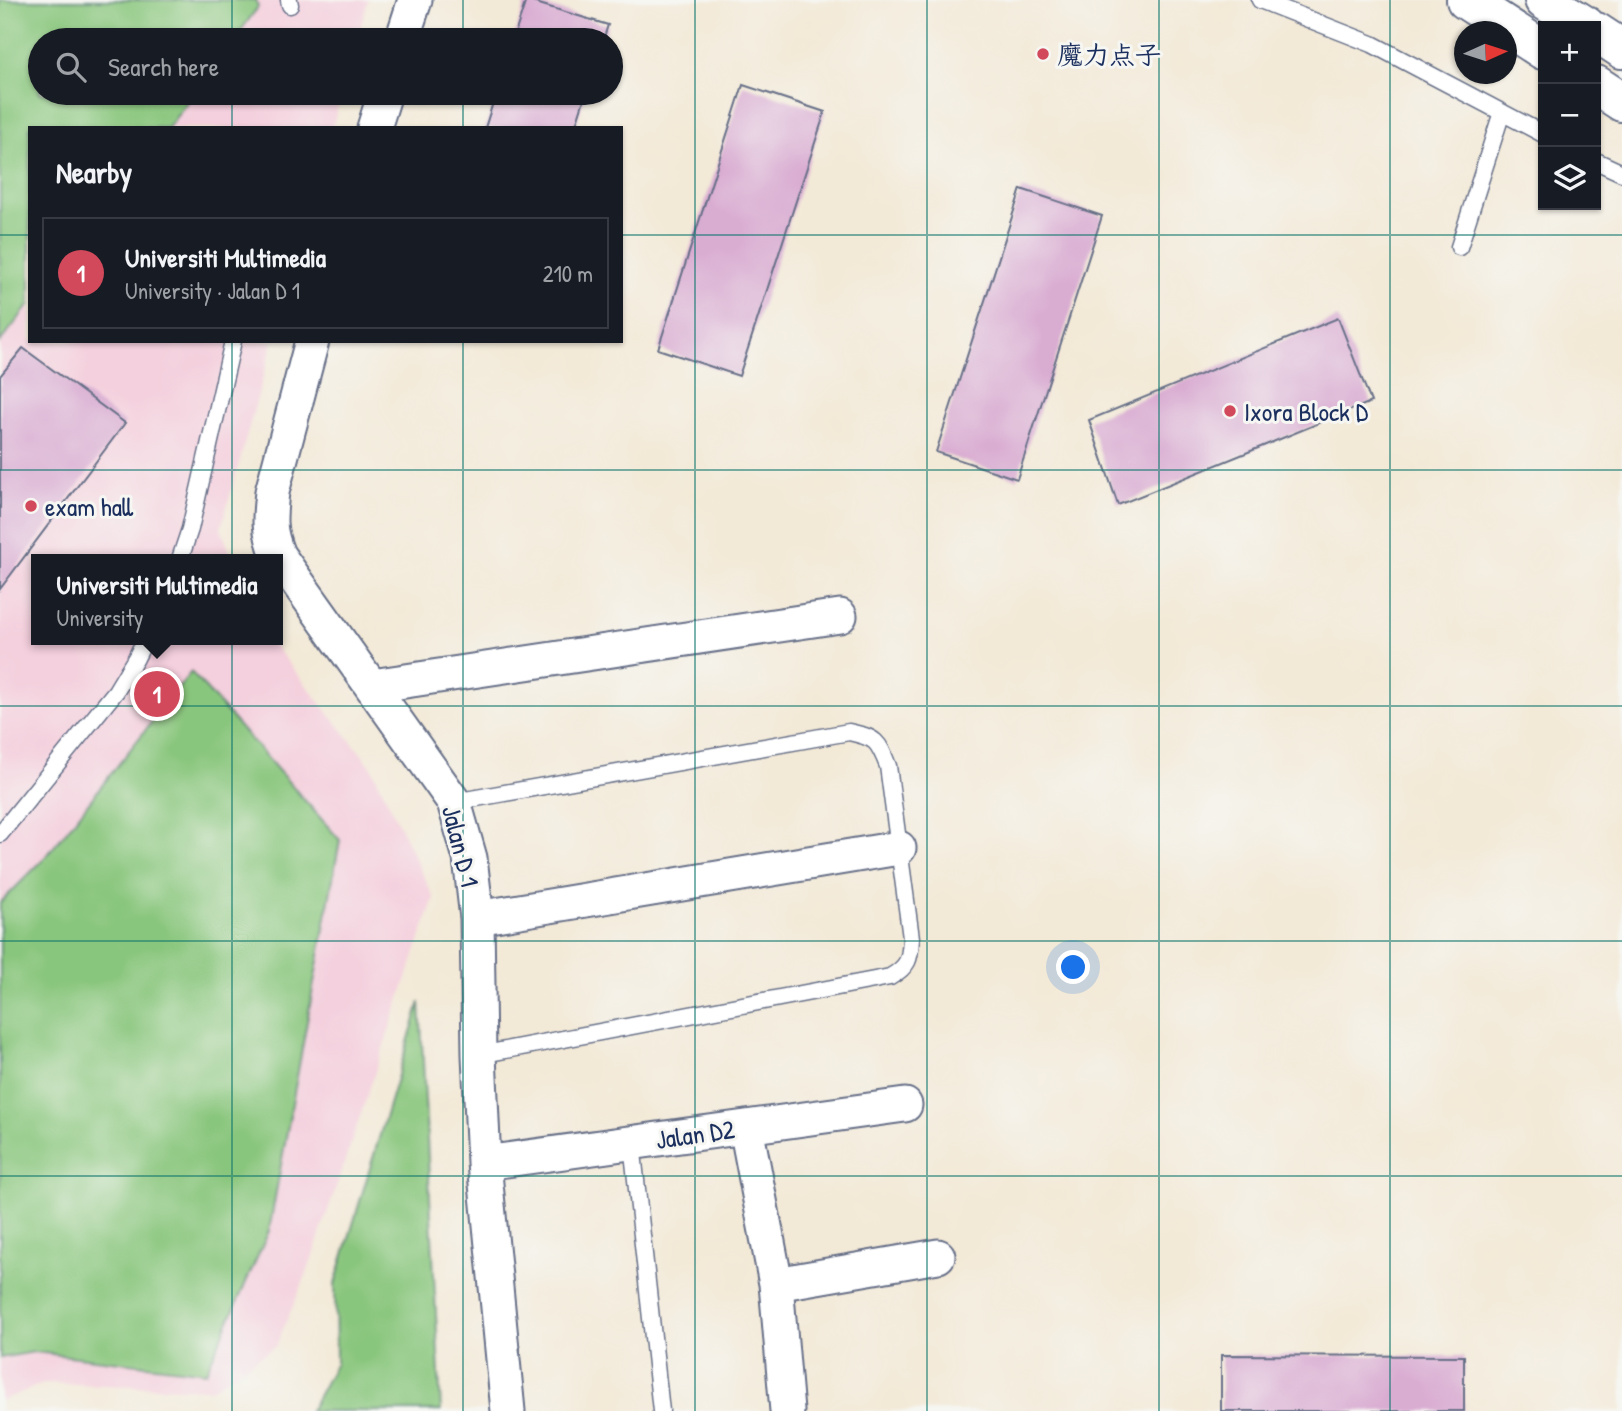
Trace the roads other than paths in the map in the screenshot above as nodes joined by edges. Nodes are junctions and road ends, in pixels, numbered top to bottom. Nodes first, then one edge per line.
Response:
1 (415, 0) edge
2 (1260, 0) edge
3 (1466, 0) edge
4 (1544, 0) edge
5 (1578, 21) edge
6 (406, 28) edge
7 (1601, 35) edge
8 (1538, 47) edge
9 (1622, 49) edge
10 (1601, 88) edge
11 (1622, 102) edge
12 (381, 105) edge
13 (1502, 112) junction
14 (375, 126) edge
15 (1538, 131) edge
16 (1601, 164) edge
17 (1622, 173) edge
18 (1458, 247) dead end
19 (233, 343) edge
20 (311, 343) edge
21 (182, 554) edge
22 (278, 554) edge
23 (283, 562) edge
24 (840, 615) dead end
25 (143, 645) edge
26 (372, 687) junction
27 (454, 802) junction
28 (0, 834) edge
29 (899, 848) junction
30 (477, 918) junction
31 (479, 1055) junction
32 (905, 1105) dead end
33 (746, 1127) junction
34 (632, 1143) junction
35 (484, 1163) junction
36 (938, 1256) dead end
37 (776, 1284) junction
38 (508, 1411) edge
39 (661, 1411) edge
40 (787, 1411) edge

1 - 6 street
2 - 13 lane
3 - 8 main road
4 - 5 main road
7 - 9 main road
10 - 11 main road
12 - 14 street
13 - 15 lane
13 - 18 lane
16 - 17 lane
19 - 21 lane
20 - 22 street, Jalan D 1
23 - 26 street, Jalan D 1
24 - 26 street
25 - 28 lane
26 - 27 street, Jalan D 1
27 - 29 lane
27 - 30 street, Jalan D 1
29 - 30 street
29 - 31 lane
30 - 31 street, Jalan D 1
31 - 35 street, Jalan D 1
32 - 33 street, Jalan D2
33 - 34 street, Jalan D2
33 - 37 street
34 - 35 street, Jalan D2
34 - 39 lane
35 - 38 street, Jalan D 1
36 - 37 street
37 - 40 street

